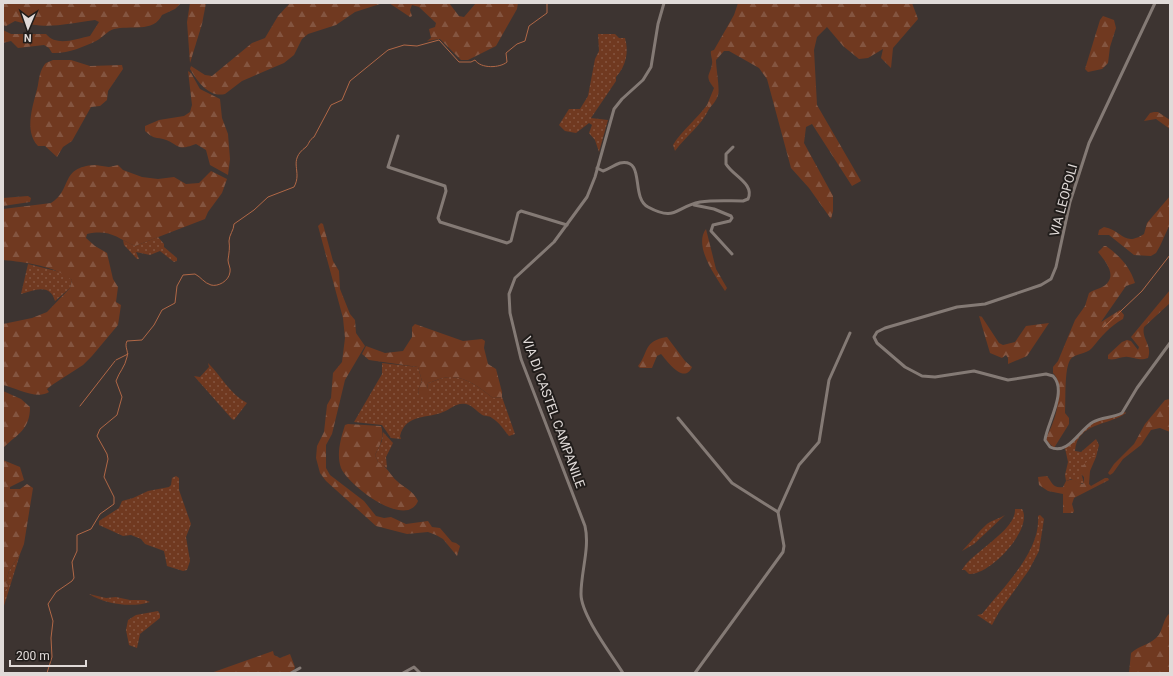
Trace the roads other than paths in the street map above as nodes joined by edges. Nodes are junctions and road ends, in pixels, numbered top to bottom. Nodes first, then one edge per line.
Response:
1 (664, 3) edge
2 (1155, 3) edge
3 (398, 136) dead end
4 (733, 147) dead end
5 (597, 168) junction
6 (690, 205) junction
7 (567, 225) junction
8 (732, 254) dead end
9 (850, 333) dead end
10 (1170, 343) edge
11 (678, 418) dead end
12 (778, 512) junction
13 (300, 668) dead end
14 (291, 673) edge
15 (403, 673) edge
16 (420, 673) edge
17 (623, 673) edge
18 (694, 673) edge

1 - 5 street, VIA DI CASTEL CAMPANILE
2 - 10 street, VIA LEOPOLI
3 - 7 street
4 - 6 street
5 - 6 street
5 - 7 street, VIA DI CASTEL CAMPANILE
6 - 8 street
7 - 17 street, VIA DI CASTEL CAMPANILE
9 - 12 street
11 - 12 street
12 - 18 street
13 - 14 street
15 - 16 street

